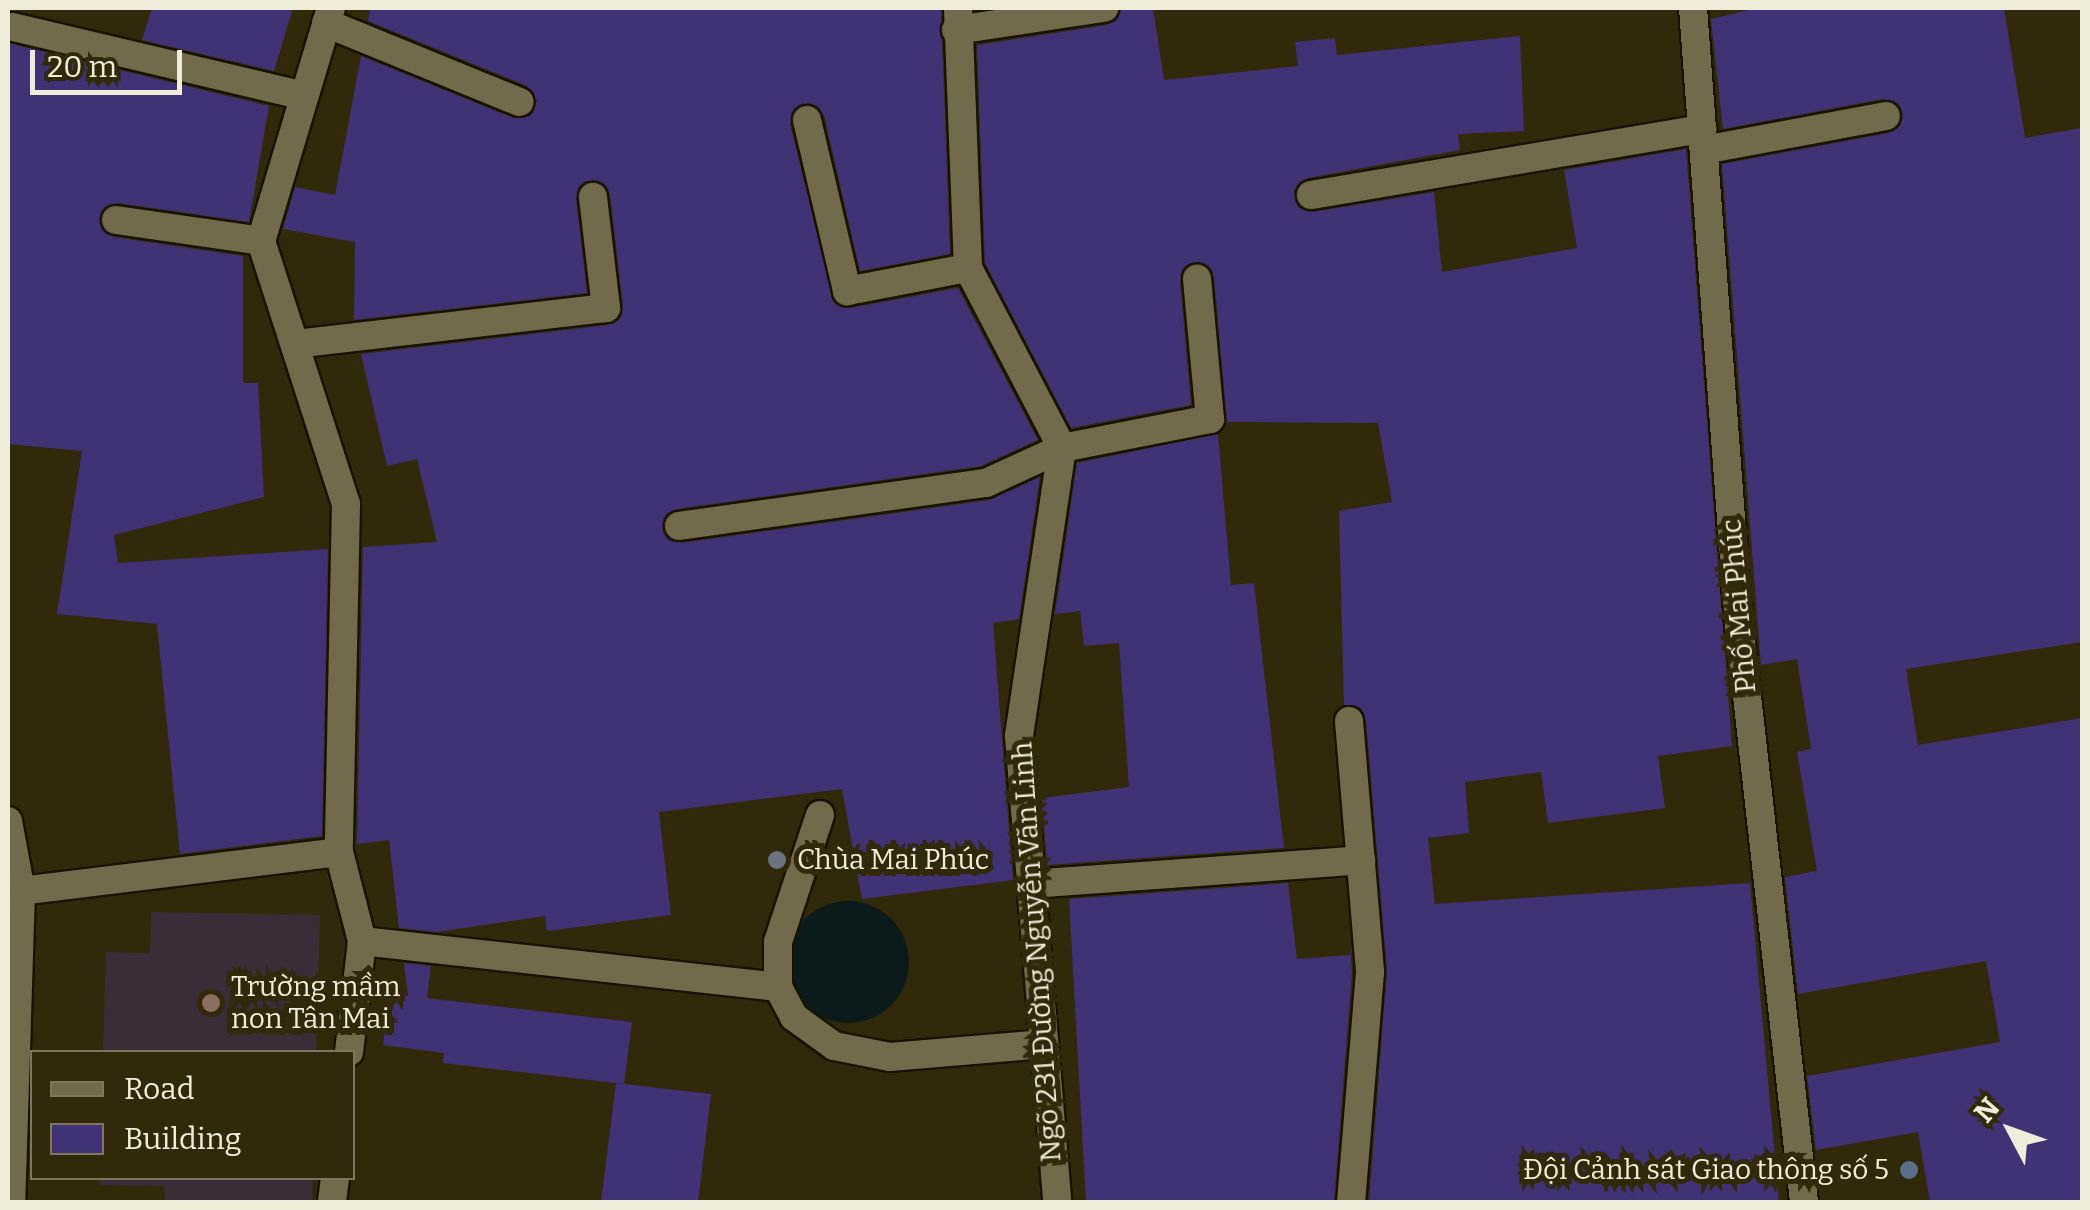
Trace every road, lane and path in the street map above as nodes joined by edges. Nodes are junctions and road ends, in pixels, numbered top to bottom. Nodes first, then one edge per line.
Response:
1 (1104, 8) edge
2 (1693, 8) edge
3 (329, 15) edge
4 (957, 19) edge
5 (13, 27) dead end
6 (304, 96) junction
7 (520, 102) dead end
8 (1886, 116) dead end
9 (807, 120) dead end
10 (1703, 139) junction
11 (1311, 195) dead end
12 (593, 197) dead end
13 (116, 220) dead end
14 (261, 241) junction
15 (968, 268) junction
16 (1197, 279) dead end
17 (295, 344) junction
18 (1062, 448) junction
19 (678, 526) dead end
20 (1348, 721) dead end
21 (820, 815) dead end
22 (8, 821) edge
23 (339, 852) junction
24 (1361, 860) junction
25 (1030, 884) junction
26 (21, 891) junction
27 (362, 940) junction
28 (11, 950) edge
29 (778, 987) junction
30 (1044, 1044) junction
31 (349, 1050) edge
32 (11, 1202) edge
33 (1056, 1202) edge
34 (1350, 1202) edge
35 (1804, 1202) edge

1 - 4 street
2 - 10 street, Phố Mai Phúc
3 - 6 street
3 - 7 street
4 - 15 street
5 - 6 street
6 - 14 street
8 - 10 street
9 - 15 street
10 - 11 street
10 - 35 street, Phố Mai Phúc
12 - 17 street
13 - 14 street
14 - 17 street
15 - 18 street
16 - 18 street
17 - 23 street
18 - 19 street
18 - 25 street, Ngõ 231 Đường Nguyễn Văn Linh
20 - 24 street
21 - 29 street
22 - 26 street
23 - 26 street
23 - 27 street
24 - 25 street
24 - 34 street
25 - 30 street, Ngõ 231 Đường Nguyễn Văn Linh
26 - 28 street
27 - 29 street
27 - 31 street
28 - 32 street
29 - 30 street
30 - 33 street, Ngõ 231 Đường Nguyễn Văn Linh

